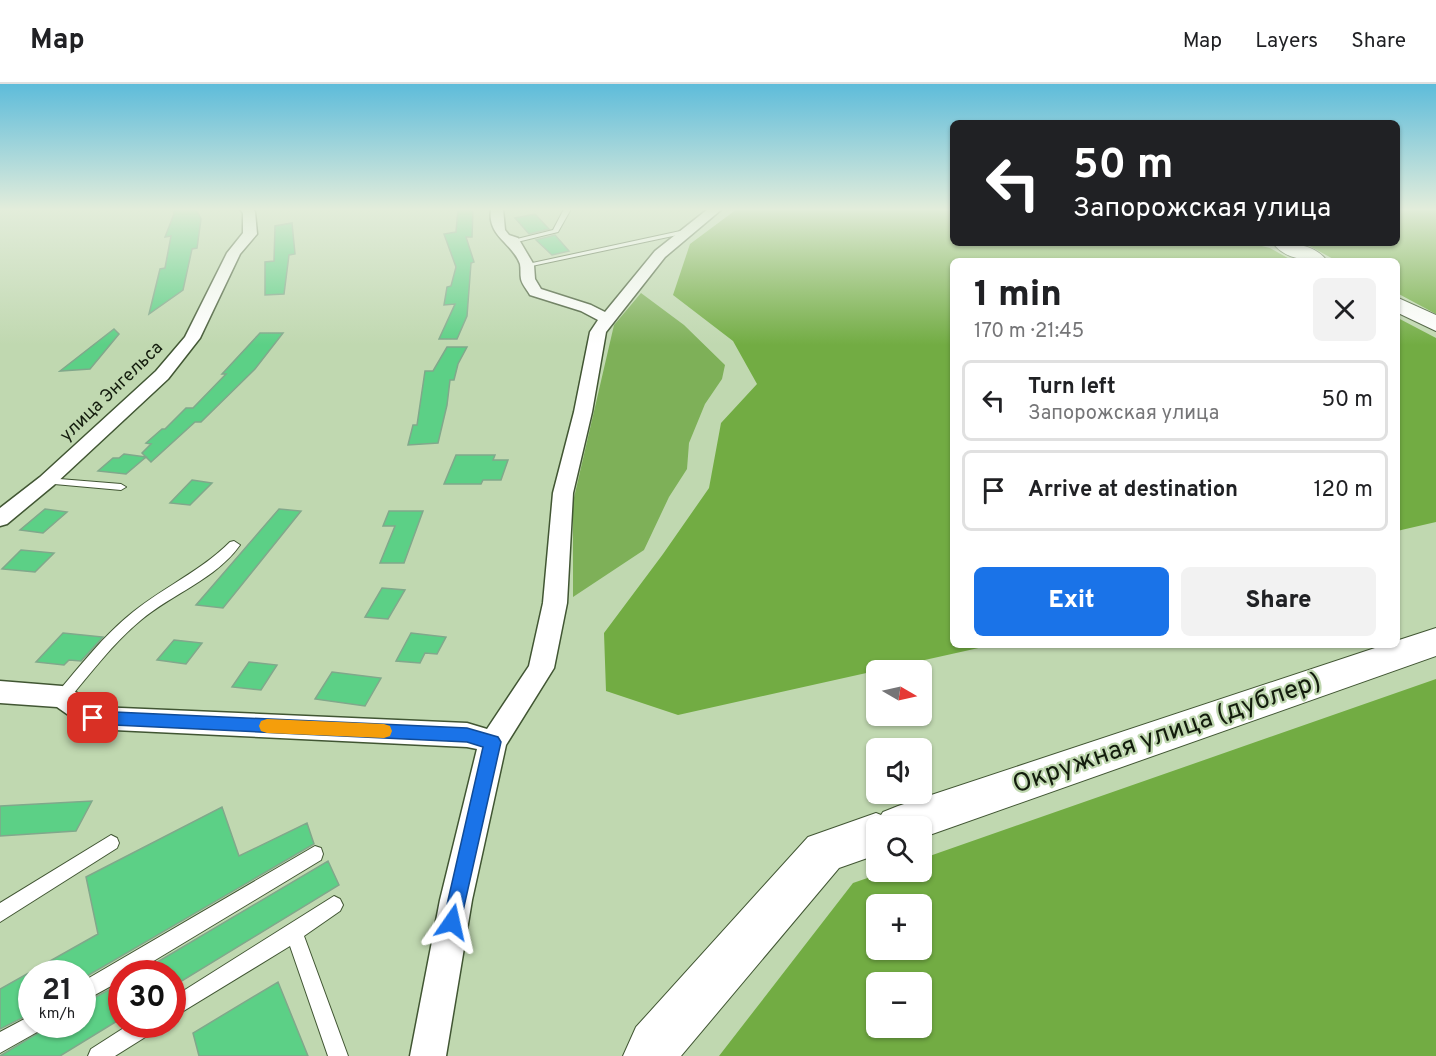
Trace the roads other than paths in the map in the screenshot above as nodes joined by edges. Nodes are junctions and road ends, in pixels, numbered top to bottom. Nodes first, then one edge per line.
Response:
1 (233, 254) edge
2 (521, 254) edge
3 (578, 254) edge
4 (660, 254) edge
5 (527, 265) junction
6 (1400, 305) edge
7 (607, 319) junction
8 (1436, 324) edge
9 (47, 481) junction
10 (121, 487) dead end
11 (0, 519) edge
12 (234, 545) dead end
13 (1436, 642) edge
14 (0, 692) edge
15 (62, 697) junction
16 (493, 742) junction
17 (927, 816) edge
18 (866, 837) edge
19 (111, 843) dead end
20 (315, 854) dead end
21 (334, 905) dead end
22 (0, 913) edge
23 (294, 933) junction
24 (96, 985) edge
25 (186, 1000) edge
26 (18, 1032) edge
27 (126, 1038) edge
28 (0, 1043) edge
29 (98, 1056) edge
30 (338, 1056) edge
31 (428, 1056) edge
32 (651, 1056) edge

1 - 9 street, улица Энгельса
2 - 5 street
3 - 5 lane
4 - 7 street
5 - 7 street
6 - 8 street
7 - 16 street
9 - 10 lane
9 - 11 street, улица Энгельса
12 - 15 lane
13 - 17 street, Окружная улица (дублер)
14 - 15 street
15 - 16 street
16 - 31 street
18 - 32 street
19 - 22 lane
20 - 24 lane
21 - 23 lane
23 - 25 lane
23 - 30 lane
26 - 28 lane
27 - 29 lane

